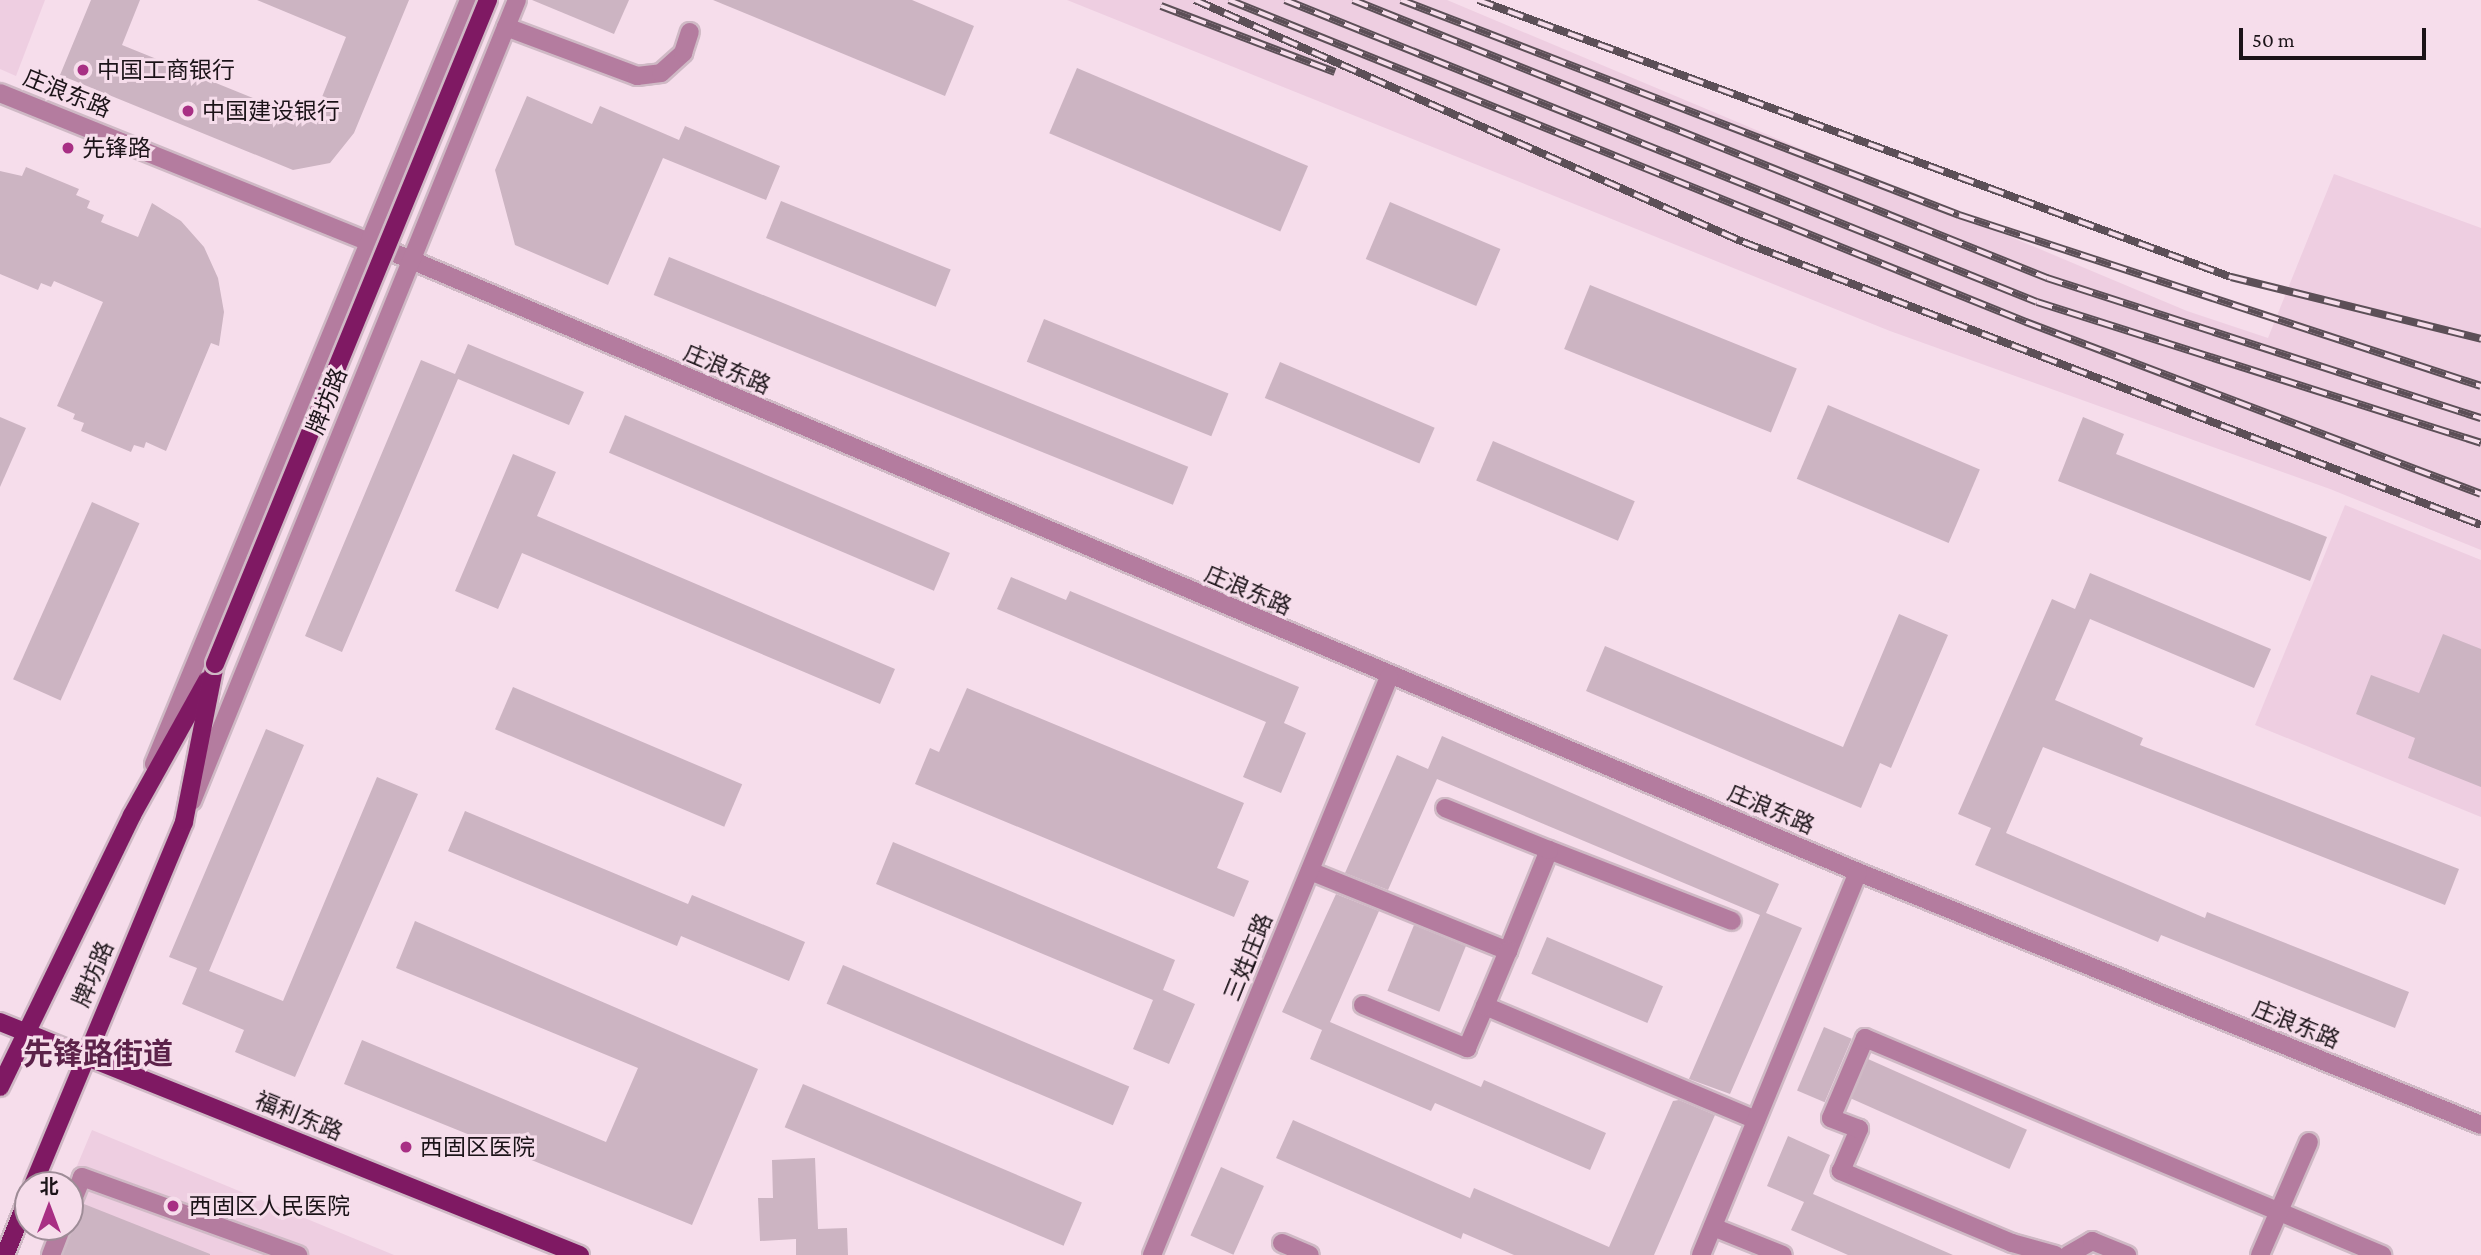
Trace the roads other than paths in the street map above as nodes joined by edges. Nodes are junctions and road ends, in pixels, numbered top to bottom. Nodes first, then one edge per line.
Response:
1 (469, 0) edge
2 (488, 0) edge
3 (517, 0) edge
4 (506, 27) junction
5 (690, 32) dead end
6 (0, 93) edge
7 (378, 246) junction
8 (410, 261) junction
9 (215, 664) junction
10 (1389, 677) junction
11 (1445, 807) dead end
12 (132, 815) junction
13 (184, 822) junction
14 (1549, 850) junction
15 (1310, 871) junction
16 (1858, 872) junction
17 (1732, 921) dead end
18 (1508, 951) junction
19 (1363, 1005) dead end
20 (1485, 1006) junction
21 (0, 1022) edge
22 (23, 1031) junction
23 (85, 1057) junction
24 (0, 1087) edge
25 (1756, 1120) junction
26 (2481, 1125) edge
27 (2309, 1142) dead end
28 (39, 1171) edge
29 (84, 1178) edge
30 (2279, 1212) junction
31 (1713, 1227) junction
32 (14, 1233) edge
33 (1282, 1243) dead end
34 (578, 1254) edge
35 (5, 1255) edge
36 (298, 1255) edge
37 (1152, 1255) edge
38 (1310, 1255) edge
39 (1701, 1255) edge
40 (1783, 1255) edge
41 (2056, 1255) edge
42 (2068, 1255) edge
43 (2127, 1255) edge
44 (2260, 1255) edge
45 (2382, 1255) edge

1 - 7 street, 牌坊路
2 - 7 street
2 - 9 main road, 牌坊路, bridge
3 - 4 street, 牌坊路
4 - 5 street
4 - 8 street, 牌坊路
6 - 7 street, 庄浪东路
7 - 8 street, 庄浪东路
7 - 12 street, 牌坊路
8 - 10 street, 庄浪东路
8 - 13 street, 牌坊路
9 - 12 main road, 牌坊路
9 - 13 main road, 牌坊路
10 - 15 street, 三姓庄路
10 - 16 street, 庄浪东路
11 - 14 street
12 - 22 main road, 牌坊路
13 - 23 main road, 牌坊路
14 - 17 street
14 - 18 street
15 - 18 street
15 - 37 street, 三姓庄路
16 - 25 street
16 - 26 street, 庄浪东路
18 - 20 street
19 - 20 street
20 - 25 street
21 - 22 main road, 福利东路
22 - 23 main road, 福利东路
22 - 24 main road, 牌坊路
23 - 28 main road, 牌坊路
23 - 34 main road, 福利东路
25 - 31 street
27 - 30 street
29 - 36 street
30 - 41 street
30 - 44 street
30 - 45 street
31 - 39 street
31 - 40 street
32 - 35 main road
33 - 38 street
42 - 43 street

